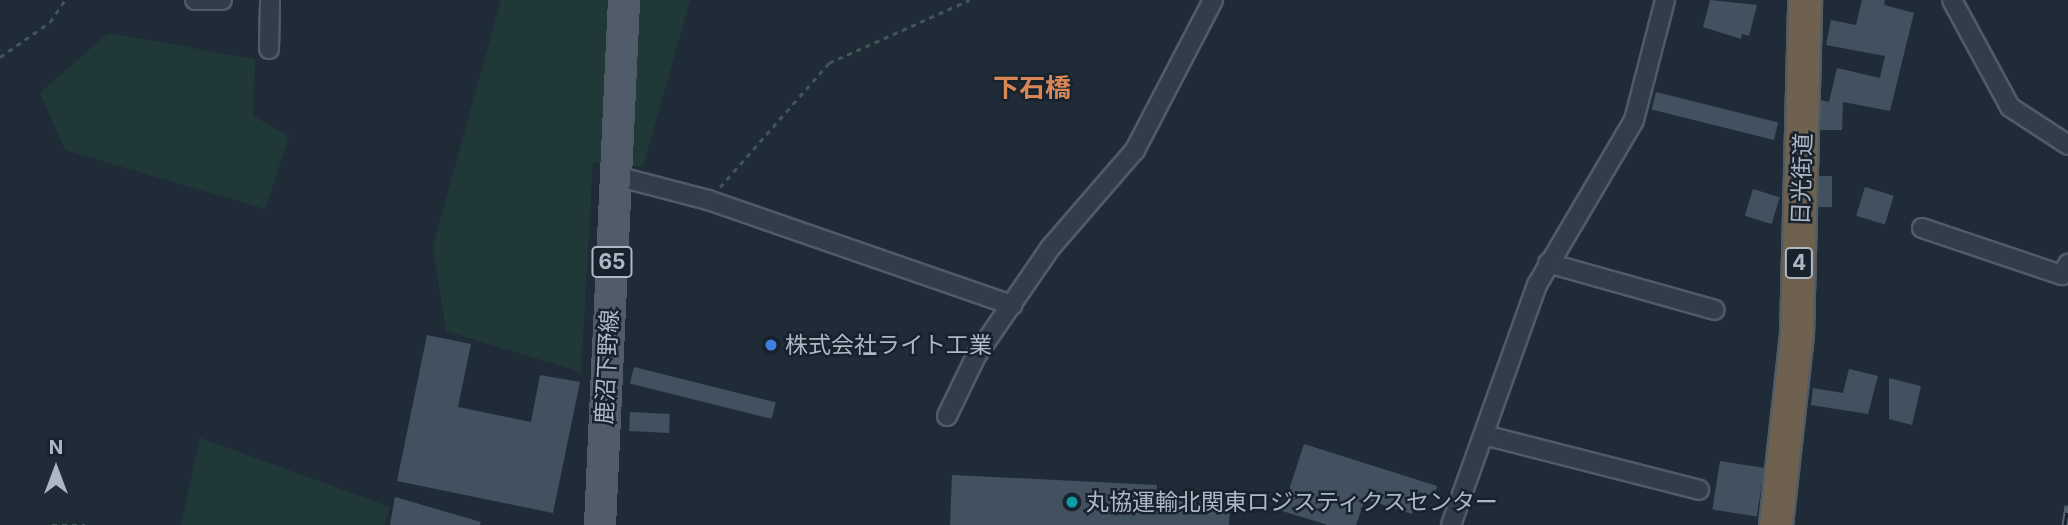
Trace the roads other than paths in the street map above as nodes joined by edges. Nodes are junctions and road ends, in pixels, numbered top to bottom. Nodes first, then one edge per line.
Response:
1 (195, 0) edge
2 (222, 0) edge
3 (270, 0) edge
4 (624, 0) edge
5 (1213, 0) edge
6 (1665, 0) edge
7 (1805, 0) edge
8 (1952, 0) edge
9 (269, 49) dead end
10 (2068, 145) edge
11 (616, 176) junction
12 (1922, 228) dead end
13 (1548, 263) junction
14 (2068, 264) edge
15 (1012, 305) junction
16 (1715, 310) dead end
17 (947, 416) dead end
18 (1484, 435) junction
19 (1699, 490) dead end
20 (600, 525) edge
21 (1451, 525) edge
22 (1776, 525) edge

1 - 2 street
3 - 9 street
4 - 11 main road, 鹿沼下野線 / 65
5 - 15 street
6 - 13 street
7 - 22 highway, 日光街道 / 4
8 - 10 street
11 - 15 street
11 - 20 main road, 鹿沼下野線 / 65
12 - 14 street
13 - 16 street
13 - 18 street
15 - 17 street
18 - 19 street
18 - 21 street

